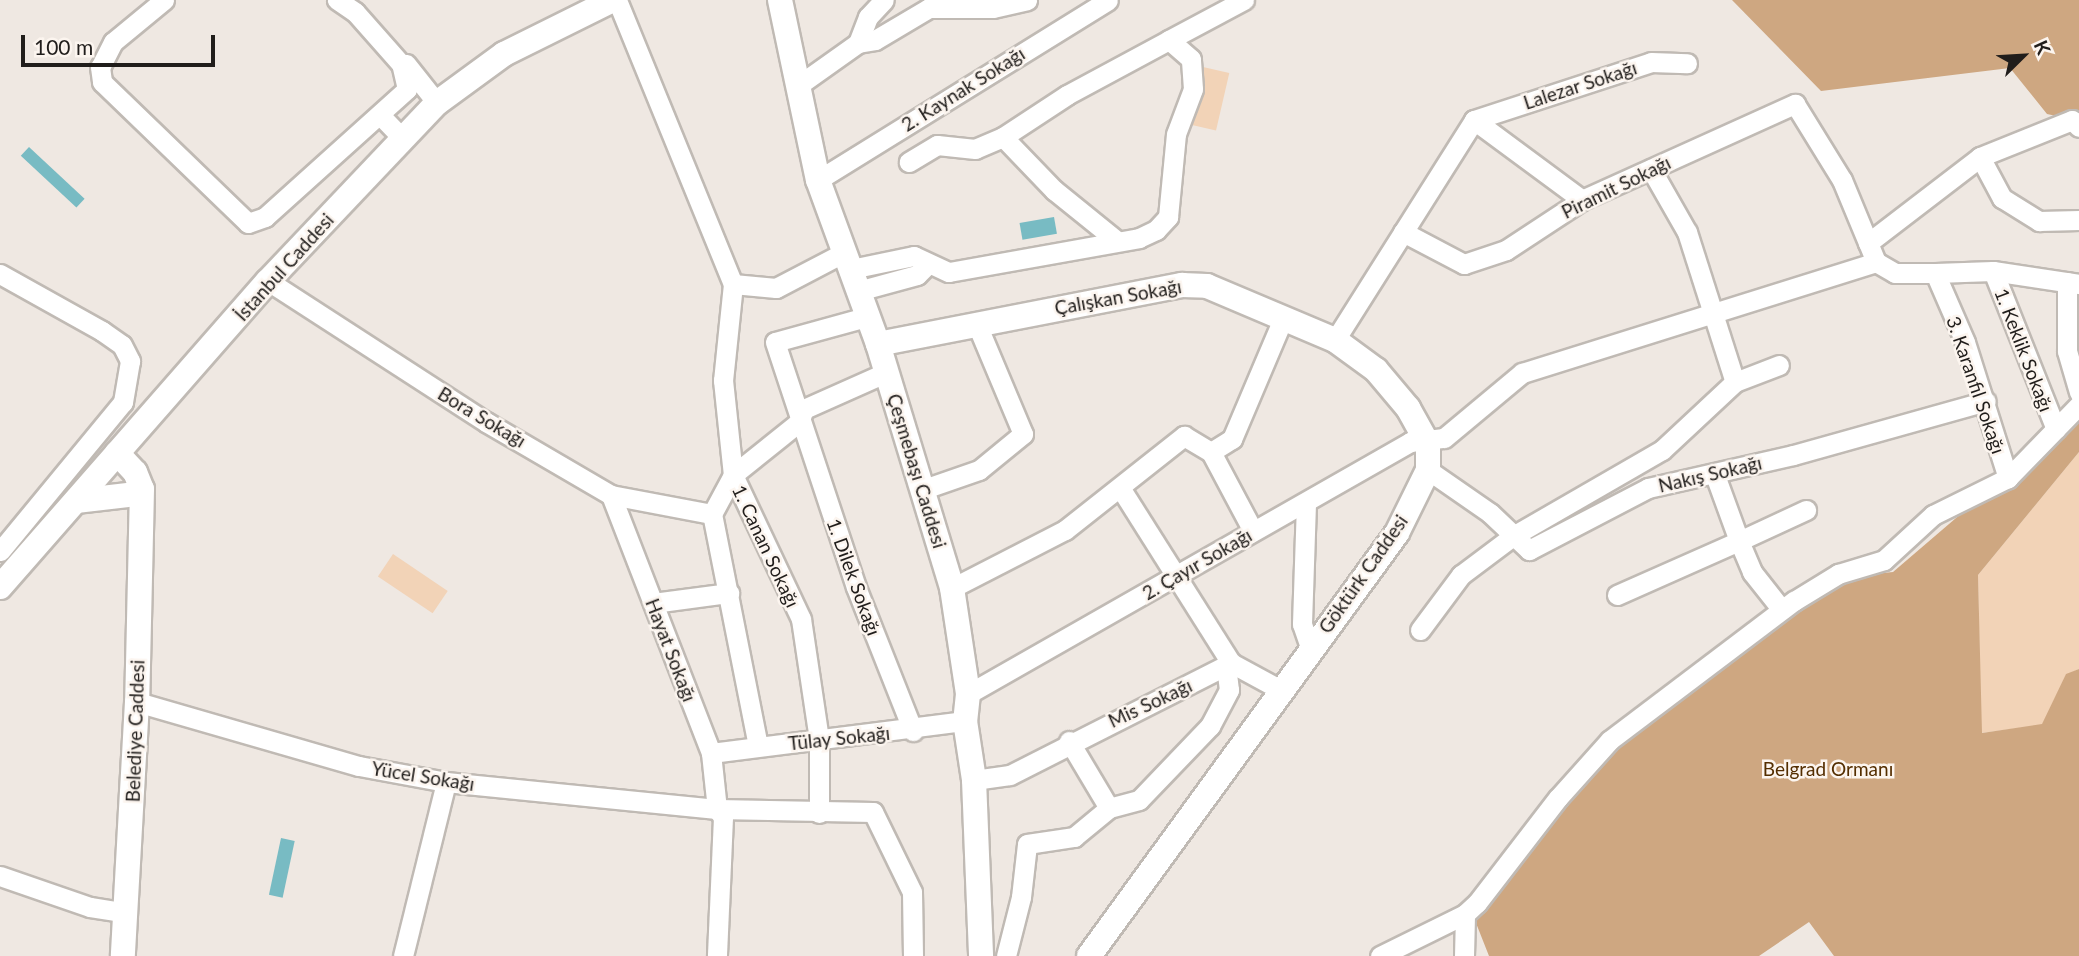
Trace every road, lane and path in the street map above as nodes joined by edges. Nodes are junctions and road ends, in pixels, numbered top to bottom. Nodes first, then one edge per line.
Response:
1 (164, 0) edge
2 (337, 0) edge
3 (356, 0) edge
4 (615, 0) edge
5 (780, 0) edge
6 (884, 0) edge
7 (1027, 0) edge
8 (1108, 0) edge
9 (1244, 0) edge
10 (1169, 40) junction
11 (858, 43) junction
12 (1687, 63) dead end
13 (796, 87) junction
14 (437, 103) junction
15 (380, 115) junction
16 (1474, 120) junction
17 (2079, 127) edge
18 (1003, 137) junction
19 (403, 139) junction
20 (1980, 157) junction
21 (909, 162) dead end
22 (1651, 169) junction
23 (818, 180) junction
24 (1582, 200) junction
25 (2079, 220) edge
26 (1403, 232) junction
27 (1117, 241) junction
28 (1868, 243) junction
29 (1876, 262) junction
30 (851, 270) junction
31 (1993, 271) junction
32 (1935, 273) junction
33 (0, 274) edge
34 (268, 281) junction
35 (2073, 283) edge
36 (733, 284) junction
37 (1709, 312) junction
38 (866, 317) junction
39 (1283, 318) junction
40 (976, 322) junction
41 (1335, 340) junction
42 (878, 344) junction
43 (1779, 365) dead end
44 (887, 372) junction
45 (1735, 382) junction
46 (2079, 392) edge
47 (1986, 401) junction
48 (2079, 405) edge
49 (799, 422) junction
50 (2056, 429) junction
51 (1428, 443) junction
52 (1212, 452) junction
53 (111, 461) junction
54 (1428, 470) junction
55 (733, 475) junction
56 (1715, 475) junction
57 (2008, 478) junction
58 (924, 489) junction
59 (1121, 489) junction
60 (611, 495) junction
61 (134, 500) junction
62 (76, 501) junction
63 (1306, 503) junction
64 (1806, 510) dead end
65 (712, 514) junction
66 (1253, 531) junction
67 (1513, 536) junction
68 (1739, 541) junction
69 (0, 551) edge
70 (1179, 575) junction
71 (0, 587) edge
72 (952, 588) junction
73 (729, 593) junction
74 (1617, 595) dead end
75 (653, 603) junction
76 (1782, 610) junction
77 (1420, 630) dead end
78 (1311, 650) junction
79 (1228, 665) junction
80 (1281, 690) junction
81 (968, 694) junction
82 (137, 702) junction
83 (965, 721) junction
84 (913, 731) junction
85 (819, 740) junction
86 (1069, 741) junction
87 (758, 746) junction
88 (711, 753) junction
89 (974, 780) junction
90 (446, 782) junction
91 (1109, 808) junction
92 (717, 809) junction
93 (819, 813) junction
94 (0, 876) edge
95 (126, 913) junction
96 (1465, 914) junction
97 (123, 956) edge
98 (403, 956) edge
99 (717, 956) edge
100 (913, 956) edge
101 (981, 956) edge
102 (1006, 956) edge
103 (1089, 956) edge
104 (1380, 956) edge
105 (1464, 956) edge

1 - 15 street
2 - 15 street
3 - 14 street
4 - 14 main road, İstanbul Caddesi
4 - 36 street
5 - 13 main road, Çeşmebaşı Caddesi
6 - 11 street
7 - 11 street
8 - 23 street, 2. Kaynak Sokağı
9 - 10 street
10 - 18 street
10 - 27 street
11 - 13 street
12 - 16 street, Lalezar Sokağı
13 - 23 main road, Çeşmebaşı Caddesi
14 - 19 main road, İstanbul Caddesi
15 - 19 street
16 - 24 street
16 - 26 street
17 - 20 street
18 - 21 street
18 - 27 street
19 - 34 main road, İstanbul Caddesi
20 - 25 street
20 - 28 street
22 - 24 street, Piramit Sokağı
22 - 28 street, Piramit Sokağı
22 - 37 street
23 - 30 main road, Çeşmebaşı Caddesi
24 - 26 street, Piramit Sokağı
26 - 41 street
27 - 30 street
28 - 29 street
29 - 32 street
29 - 37 street
30 - 36 street
30 - 38 main road, Çeşmebaşı Caddesi
31 - 32 street
31 - 35 street
31 - 50 street, 1. Keklik Sokağı
32 - 47 street, 3. Karanfil Sokağı
33 - 69 street
34 - 53 main road, İstanbul Caddesi
34 - 60 street, Bora Sokağı
35 - 46 street
36 - 55 street
37 - 45 street
37 - 51 street
38 - 42 main road, Çeşmebaşı Caddesi
38 - 49 street, 1. Dilek Sokağı
39 - 40 main road, Çalışkan Sokağı
39 - 41 main road, Çalışkan Sokağı
39 - 52 street
40 - 42 main road, Çalışkan Sokağı
40 - 58 street
41 - 51 main road, Çalışkan Sokağı
42 - 44 main road, Çeşmebaşı Caddesi
43 - 45 street
44 - 49 street
44 - 58 main road, Çeşmebaşı Caddesi
45 - 67 street
47 - 56 street, Nakış Sokağı
47 - 57 street, 3. Karanfil Sokağı
48 - 50 street
49 - 55 street
49 - 84 street, 1. Dilek Sokağı
50 - 57 street
51 - 54 main road, Göktürk Caddesi
51 - 63 street, 2. Çayır Sokağı
52 - 59 street
52 - 66 street
53 - 61 main road, Belediye Caddesi
53 - 62 main road, İstanbul Caddesi
54 - 67 street, Nakış Sokağı
54 - 78 main road, Göktürk Caddesi
55 - 65 street
55 - 85 street, 1. Canan Sokağı
56 - 67 street, Nakış Sokağı
56 - 68 street
57 - 76 street
58 - 72 main road, Çeşmebaşı Caddesi
59 - 70 street
59 - 72 street
60 - 65 street, Bora Sokağı
60 - 75 street, Hayat Sokağı
61 - 62 main road
61 - 82 main road, Belediye Caddesi
62 - 71 main road, İstanbul Caddesi
63 - 66 street, 2. Çayır Sokağı
63 - 78 street
64 - 68 street
65 - 73 street
66 - 70 street, 2. Çayır Sokağı
67 - 77 street
68 - 74 street
68 - 76 street
70 - 79 street
70 - 81 street, 2. Çayır Sokağı
72 - 81 main road, Çeşmebaşı Caddesi
73 - 75 street
73 - 87 street
75 - 88 street, Hayat Sokağı
76 - 96 street
78 - 80 main road, Göktürk Caddesi
79 - 80 street
79 - 86 street, Mis Sokağı
79 - 91 street
80 - 103 main road, Göktürk Caddesi
81 - 83 main road, Çeşmebaşı Caddesi
82 - 90 street, Yücel Sokağı
82 - 95 main road, Belediye Caddesi
83 - 84 street, Tülay Sokağı
83 - 89 main road, Çeşmebaşı Caddesi
84 - 85 street, Tülay Sokağı
85 - 87 street, Tülay Sokağı
85 - 93 street, 1. Canan Sokağı
86 - 89 street, Mis Sokağı
86 - 91 street
87 - 88 street, Tülay Sokağı
88 - 92 street, Hayat Sokağı
89 - 101 main road, Çeşmebaşı Caddesi
90 - 92 street, Yücel Sokağı
90 - 98 street
91 - 102 street
92 - 93 street, Yücel Sokağı
92 - 99 street, Hayat Sokağı
93 - 100 street, Yücel Sokağı
94 - 95 street
95 - 97 main road, Belediye Caddesi
96 - 104 street
96 - 105 street

